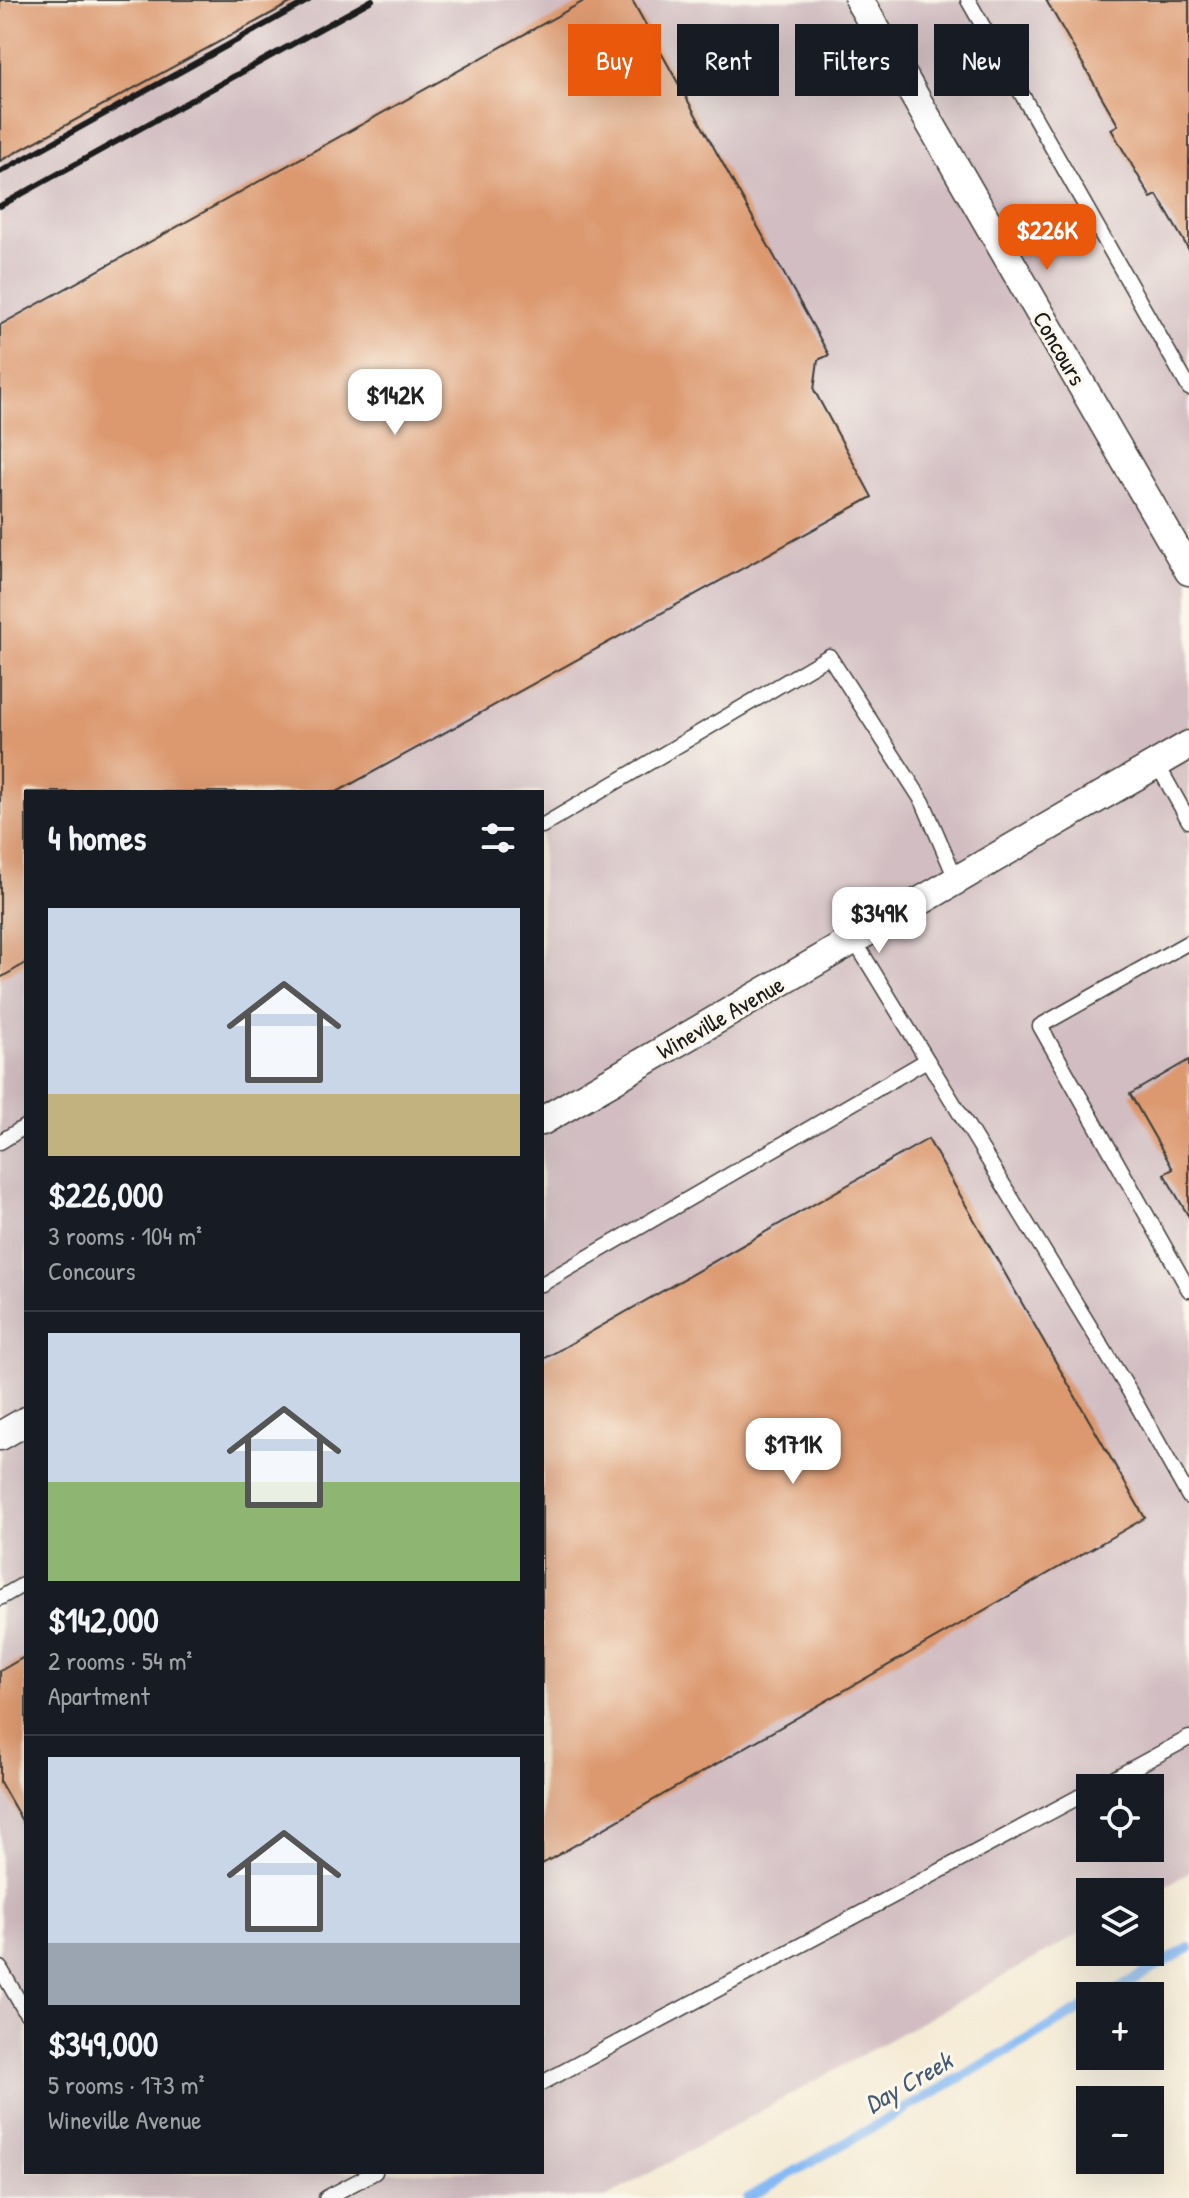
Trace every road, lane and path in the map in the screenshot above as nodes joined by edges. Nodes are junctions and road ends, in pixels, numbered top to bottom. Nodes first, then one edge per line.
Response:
1 (859, 0) edge
2 (968, 0) edge
3 (1189, 388) edge
4 (1189, 571) edge
5 (1189, 745) edge
6 (1157, 764) junction
7 (1189, 821) edge
8 (544, 825) edge
9 (956, 879) junction
10 (854, 940) junction
11 (1189, 942) edge
12 (927, 1060) junction
13 (544, 1120) edge
14 (24, 1127) edge
15 (0, 1142) edge
16 (544, 1283) edge
17 (1189, 1290) edge
18 (24, 1422) edge
19 (0, 1436) edge
20 (1189, 1497) edge
21 (24, 1584) edge
22 (0, 1598) edge
23 (1189, 1738) edge
24 (1122, 1774) edge
25 (1076, 1798) edge
26 (0, 1968) edge
27 (24, 2010) edge
28 (544, 2082) edge
29 (371, 2174) edge
30 (326, 2198) edge

1 - 4 street, Concours
2 - 3 lane
5 - 6 street, Wineville Avenue
6 - 7 lane
6 - 9 street, Wineville Avenue
8 - 9 lane
9 - 10 street, Wineville Avenue
10 - 12 lane
10 - 13 street, Wineville Avenue
11 - 17 lane
12 - 16 lane
12 - 20 lane
14 - 15 lane
18 - 19 street
21 - 22 lane
23 - 24 lane
25 - 28 lane
26 - 27 lane
29 - 30 lane

